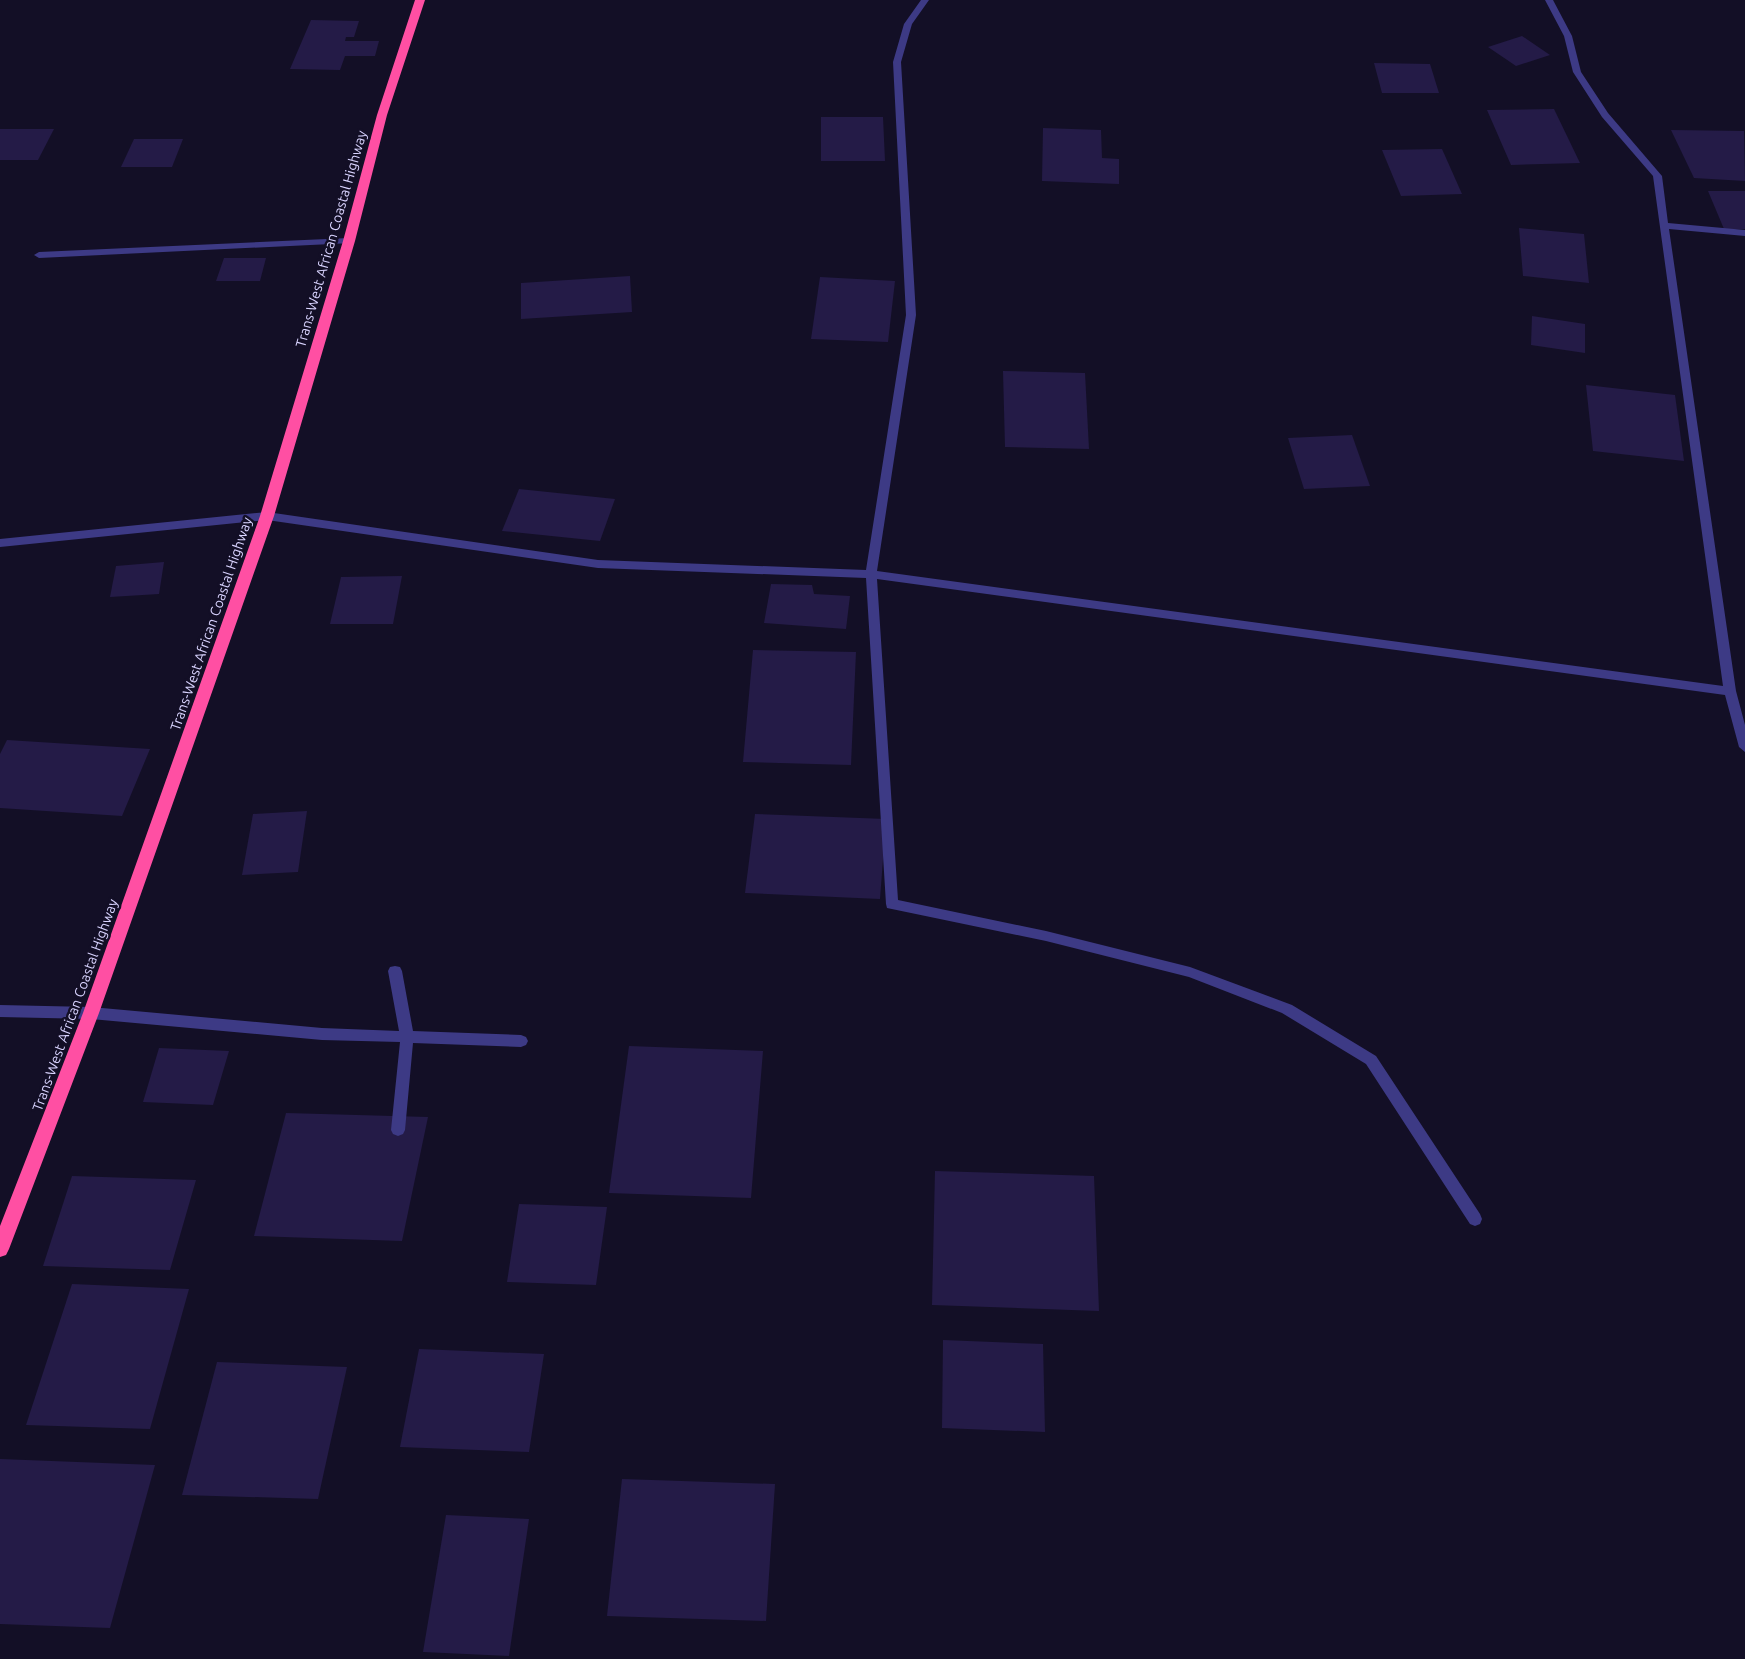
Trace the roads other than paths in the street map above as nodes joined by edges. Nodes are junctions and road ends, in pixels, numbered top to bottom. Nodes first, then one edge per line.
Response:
1 (420, 0) edge
2 (926, 0) edge
3 (1549, 0) edge
4 (1664, 226) junction
5 (1745, 233) edge
6 (349, 241) junction
7 (38, 255) dead end
8 (267, 516) junction
9 (0, 543) edge
10 (871, 574) junction
11 (1730, 691) junction
12 (1745, 747) edge
13 (395, 971) dead end
14 (0, 1011) edge
15 (92, 1013) junction
16 (407, 1037) junction
17 (521, 1041) dead end
18 (398, 1130) dead end
19 (1475, 1219) dead end
20 (0, 1249) edge

1 - 6 highway, Trans-West African Coastal Highway
2 - 10 street
3 - 4 street
4 - 5 street
4 - 11 street
6 - 7 street
6 - 8 highway, Trans-West African Coastal Highway
8 - 9 street
8 - 10 street
8 - 15 highway, Trans-West African Coastal Highway
10 - 11 street
10 - 19 street
11 - 12 street
13 - 16 street
14 - 15 street
15 - 16 street
15 - 20 highway, Trans-West African Coastal Highway
16 - 17 street
16 - 18 street

